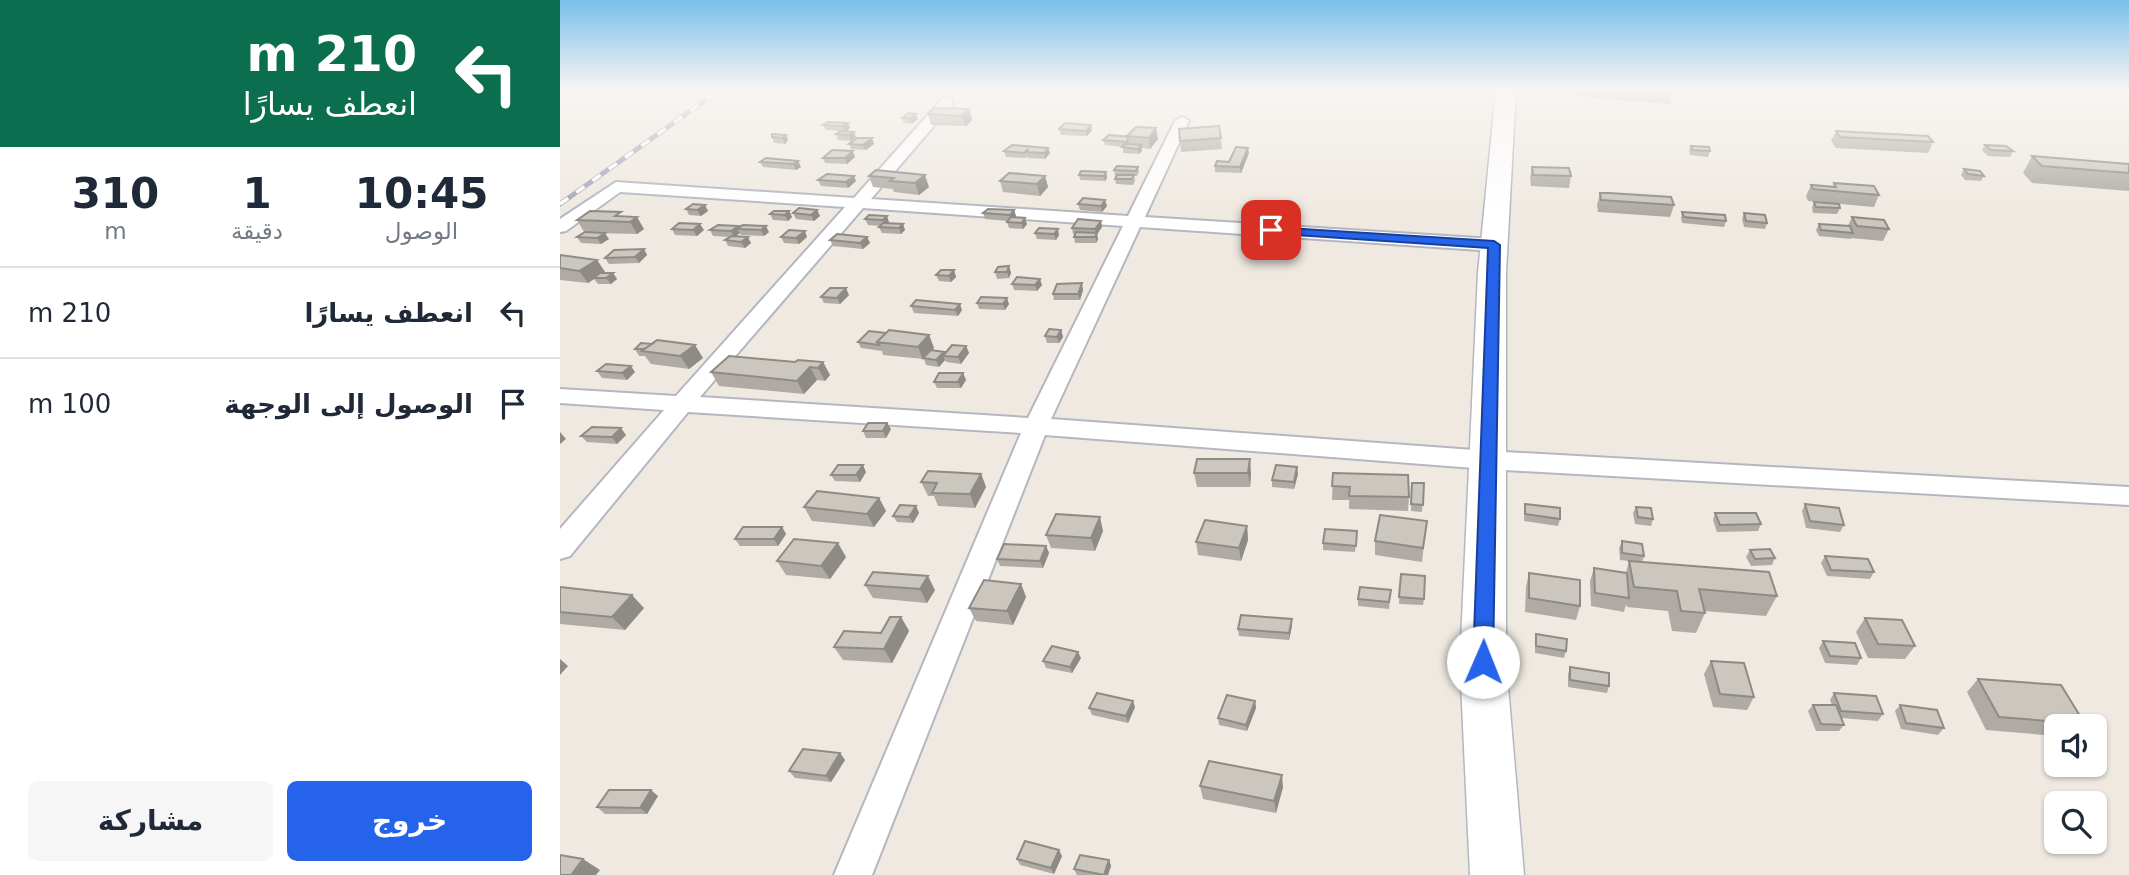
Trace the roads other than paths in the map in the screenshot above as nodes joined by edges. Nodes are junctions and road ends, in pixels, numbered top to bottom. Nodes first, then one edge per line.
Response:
1 (922, 130) edge
2 (1177, 130) edge
3 (1503, 130) edge
4 (858, 203) junction
5 (1132, 221) junction
6 (560, 227) edge
7 (1494, 245) junction
8 (560, 396) edge
9 (681, 405) junction
10 (1036, 426) junction
11 (1488, 460) junction
12 (2129, 496) edge
13 (560, 548) edge
14 (853, 875) edge
15 (1497, 875) edge

1 - 4 street
2 - 5 street
3 - 7 street
4 - 5 street
4 - 6 street
4 - 9 street
5 - 7 street
5 - 10 street
7 - 11 street
8 - 9 street
9 - 10 street
9 - 13 street
10 - 11 street
10 - 14 street
11 - 12 street
11 - 15 street

